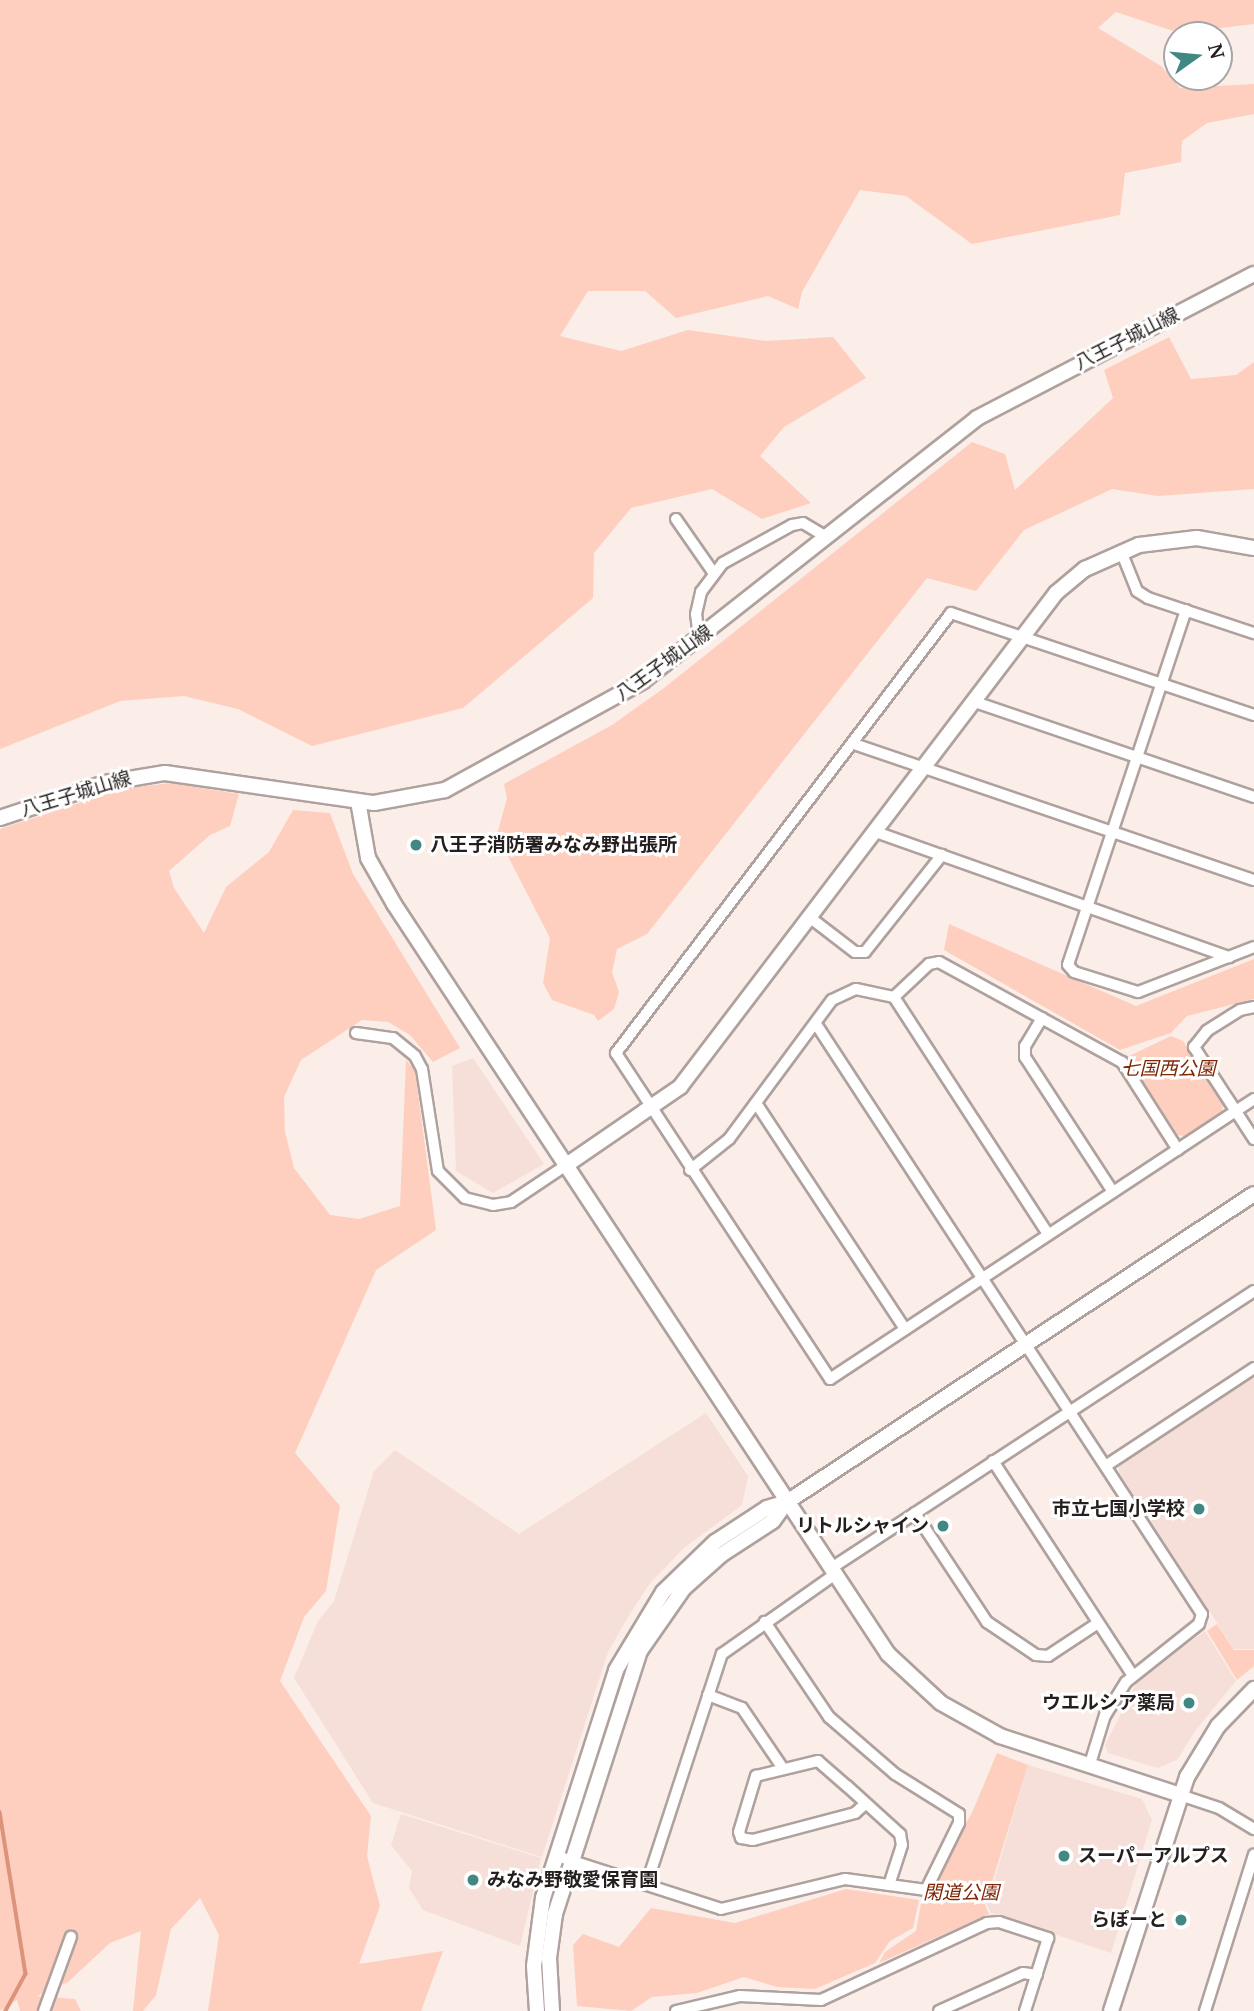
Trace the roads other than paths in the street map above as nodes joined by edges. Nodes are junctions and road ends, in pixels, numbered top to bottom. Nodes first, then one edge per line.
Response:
1 (1254, 274) edge
2 (676, 519) dead end
3 (825, 536) junction
4 (1254, 548) edge
5 (1121, 551) junction
6 (713, 572) junction
7 (1186, 610) junction
8 (1254, 633) edge
9 (1020, 635) junction
10 (699, 638) junction
11 (1161, 684) junction
12 (972, 701) junction
13 (1254, 715) edge
14 (854, 744) junction
15 (1135, 757) junction
16 (922, 766) junction
17 (1254, 797) edge
18 (358, 802) junction
19 (0, 818) edge
20 (1111, 830) junction
21 (873, 831) junction
22 (942, 855) junction
23 (1254, 880) edge
24 (1086, 903) junction
25 (808, 916) junction
26 (1254, 947) edge
27 (1229, 957) junction
28 (894, 997) junction
29 (1254, 1007) edge
30 (1042, 1018) junction
31 (816, 1024) junction
32 (356, 1033) dead end
33 (1254, 1099) edge
34 (757, 1103) junction
35 (650, 1110) junction
36 (1236, 1111) junction
37 (1254, 1139) edge
38 (1178, 1150) junction
39 (565, 1166) junction
40 (690, 1170) junction
41 (1114, 1192) junction
42 (1254, 1194) edge
43 (1048, 1234) junction
44 (984, 1277) junction
45 (1254, 1291) edge
46 (905, 1329) junction
47 (1027, 1344) junction
48 (1254, 1368) edge
49 (1071, 1410) junction
50 (993, 1461) junction
51 (1107, 1465) junction
52 (787, 1502) junction
53 (915, 1513) junction
54 (832, 1572) junction
55 (765, 1622) junction
56 (1098, 1623) junction
57 (1132, 1674) junction
58 (1254, 1689) edge
59 (708, 1695) junction
60 (782, 1767) junction
61 (1089, 1767) junction
62 (1180, 1795) junction
63 (865, 1804) junction
64 (1254, 1829) edge
65 (1254, 1856) edge
66 (564, 1859) junction
67 (647, 1883) junction
68 (889, 1885) junction
69 (71, 1937) dead end
70 (1037, 1975) junction
71 (821, 2005) edge
72 (962, 2006) edge
73 (44, 2011) edge
74 (537, 2011) edge
75 (552, 2011) edge
76 (676, 2011) edge
77 (939, 2011) edge
78 (1025, 2011) edge
79 (1111, 2011) edge
80 (1205, 2011) edge

1 - 3 street, 八王子城山線
2 - 6 street
3 - 6 street
3 - 10 street, 八王子城山線
4 - 5 street
5 - 7 street
5 - 9 street
6 - 10 street
7 - 8 street
7 - 11 street
9 - 11 street
9 - 12 street
9 - 14 street
10 - 18 street, 八王子城山線
11 - 13 street
11 - 15 street
12 - 15 street
12 - 16 street
14 - 16 street
14 - 35 street
15 - 17 street
15 - 20 street
16 - 20 street
16 - 21 street
18 - 19 street, 八王子城山線
18 - 39 street
20 - 23 street
20 - 24 street
21 - 22 street
21 - 25 street
22 - 24 street
22 - 25 street
24 - 27 street
24 - 27 street
25 - 35 street
26 - 27 street
28 - 30 street
28 - 31 street
28 - 43 street
29 - 36 street
30 - 38 street
30 - 41 street
31 - 34 street
31 - 44 street
32 - 39 street
33 - 36 street
34 - 40 street
34 - 46 street
35 - 39 street
35 - 40 street
36 - 37 street
36 - 38 street
38 - 41 street
39 - 52 street
40 - 46 street
41 - 43 street
42 - 47 street
43 - 44 street
44 - 46 street
44 - 47 street
45 - 49 street
47 - 49 street
47 - 52 street
48 - 51 street
49 - 50 street
49 - 51 street
50 - 53 street
50 - 56 street
51 - 57 street
52 - 54 street
52 - 66 street
53 - 54 street
53 - 56 street
54 - 55 street
54 - 61 street
55 - 59 street
55 - 68 street
56 - 57 street
57 - 61 street
58 - 62 street
59 - 60 street
59 - 67 street
60 - 63 street
60 - 63 street
61 - 62 street
62 - 64 street
62 - 79 street
63 - 68 street
65 - 80 street
66 - 67 street
66 - 74 street
66 - 75 street
67 - 68 street
69 - 73 street
70 - 71 street
70 - 72 street
70 - 78 street
71 - 76 street
72 - 77 street

